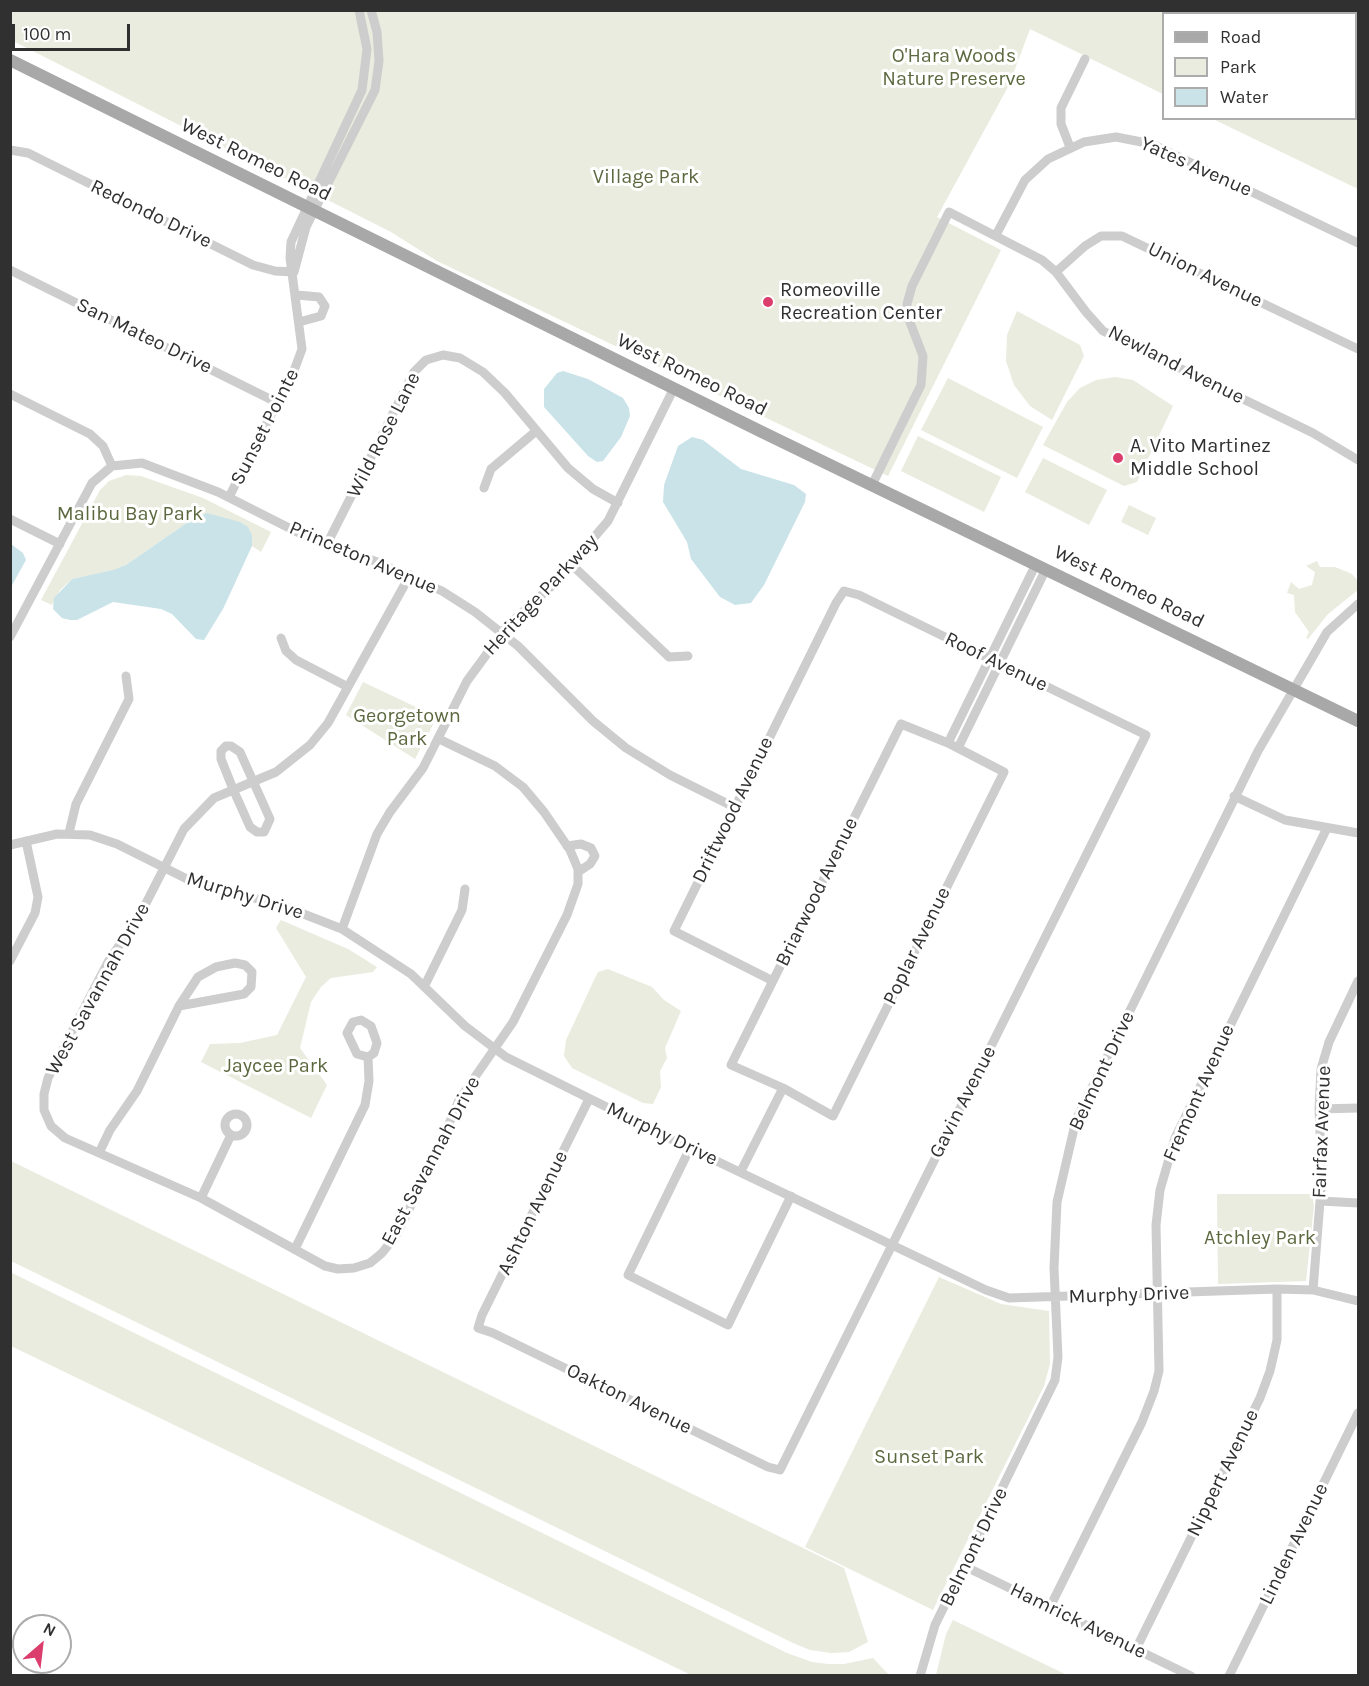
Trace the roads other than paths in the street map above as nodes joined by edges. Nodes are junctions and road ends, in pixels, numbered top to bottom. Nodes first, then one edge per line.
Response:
1 (358, 10) edge
2 (371, 10) edge
3 (1085, 58) dead end
4 (10, 60) edge
5 (1070, 147) junction
6 (10, 150) edge
7 (310, 208) junction
8 (996, 235) junction
9 (1359, 243) edge
10 (10, 270) edge
11 (294, 272) junction
12 (1056, 272) junction
13 (297, 295) junction
14 (299, 322) junction
15 (1359, 349) edge
16 (674, 388) junction
17 (10, 394) edge
18 (278, 403) junction
19 (535, 432) junction
20 (1359, 460) edge
21 (112, 466) junction
22 (872, 485) junction
23 (484, 488) dead end
24 (230, 497) junction
25 (618, 503) junction
26 (10, 519) edge
27 (60, 544) junction
28 (327, 544) junction
29 (572, 565) junction
30 (1041, 566) junction
31 (410, 575) junction
32 (844, 591) joint
33 (1359, 604) edge
34 (502, 633) junction
35 (10, 637) edge
36 (281, 638) dead end
37 (688, 656) dead end
38 (989, 658) junction
39 (999, 663) junction
40 (126, 676) dead end
41 (348, 687) junction
42 (1294, 689) junction
43 (1359, 720) edge
44 (1146, 735) joint
45 (439, 739) junction
46 (948, 743) junction
47 (958, 748) junction
48 (253, 781) junction
49 (233, 789) junction
50 (1234, 796) junction
51 (735, 807) junction
52 (1327, 828) junction
53 (69, 833) junction
54 (1359, 833) edge
55 (26, 841) junction
56 (10, 845) edge
57 (567, 846) junction
58 (164, 868) junction
59 (578, 872) junction
60 (465, 889) dead end
61 (342, 929) junction
62 (10, 961) edge
63 (773, 981) junction
64 (1359, 981) edge
65 (424, 985) junction
66 (179, 1006) junction
67 (494, 1049) junction
68 (368, 1057) dead end
69 (783, 1088) junction
70 (589, 1099) junction
71 (1359, 1108) edge
72 (1319, 1109) junction
73 (231, 1135) dead end
74 (690, 1148) junction
75 (99, 1153) junction
76 (741, 1172) junction
77 (791, 1196) junction
78 (201, 1198) junction
79 (1321, 1202) junction
80 (1359, 1203) edge
81 (892, 1245) junction
82 (295, 1249) junction
83 (1277, 1289) junction
84 (1313, 1290) junction
85 (1155, 1293) junction
86 (1056, 1298) junction
87 (1359, 1301) edge
88 (478, 1328) joint
89 (1359, 1413) edge
90 (780, 1470) joint
91 (964, 1566) junction
92 (1050, 1607) junction
93 (1136, 1649) junction
94 (920, 1676) edge
95 (1191, 1676) edge
96 (1229, 1676) edge

1 - 7 street
2 - 7 street
3 - 5 street
4 - 7 main road, West Romeo Road
5 - 8 street, Yates Avenue
5 - 9 street, Yates Avenue
6 - 11 street, Redondo Drive
7 - 11 street, Sunset Pointe
7 - 16 main road, West Romeo Road
8 - 12 street, Newland Avenue
8 - 22 street, Newland Avenue
10 - 18 street, San Mateo Drive
11 - 13 street, Sunset Pointe
12 - 15 street, Union Avenue
12 - 20 street, Newland Avenue
13 - 14 street, Sunset Pointe
13 - 14 street
14 - 18 street, Sunset Pointe
16 - 22 main road, West Romeo Road
16 - 25 street, Heritage Parkway
17 - 21 street
18 - 24 street, Sunset Pointe
19 - 23 street
19 - 25 street, Wild Rose Lane
19 - 28 street, Wild Rose Lane
21 - 24 street, Princeton Avenue
21 - 27 street
22 - 30 main road, West Romeo Road
24 - 28 street, Princeton Avenue
25 - 29 street, Heritage Parkway
26 - 27 street
27 - 35 street
28 - 31 street, Princeton Avenue
29 - 34 street, Heritage Parkway
29 - 37 street
30 - 38 street
30 - 39 street
30 - 42 main road, West Romeo Road
31 - 34 street, Princeton Avenue
31 - 41 street, West Savannah Drive
32 - 38 street, Roof Avenue
32 - 51 street, Driftwood Avenue
33 - 42 street, Belmont Drive
34 - 45 street, Heritage Parkway
34 - 51 street, Princeton Avenue
36 - 41 street
38 - 39 street, Roof Avenue
38 - 46 street
39 - 44 street, Roof Avenue
39 - 47 street
40 - 53 street
41 - 48 street, West Savannah Drive
42 - 43 main road, West Romeo Road
42 - 50 street, Belmont Drive
44 - 81 street, Gavin Avenue
45 - 57 street
45 - 61 street, Heritage Parkway
46 - 47 street, Briarwood Avenue
46 - 63 street, Briarwood Avenue
47 - 69 street, Poplar Avenue
48 - 49 street, West Savannah Drive
48 - 49 street
48 - 49 street
49 - 58 street, West Savannah Drive
50 - 52 street
50 - 86 street, Belmont Drive
51 - 63 street, Driftwood Avenue
52 - 54 street
52 - 85 street, Fremont Avenue
53 - 55 street, Murphy Drive
53 - 58 street, Murphy Drive
55 - 56 street, Murphy Drive
55 - 62 street
57 - 59 street
57 - 59 street
58 - 61 street, Murphy Drive
58 - 75 street, West Savannah Drive
59 - 67 street, East Savannah Drive
60 - 65 street
61 - 65 street, Murphy Drive
63 - 69 street, Briarwood Avenue
64 - 72 street, Fairfax Avenue
65 - 67 street, Murphy Drive
66 - 66 street
66 - 75 street
67 - 70 street, Murphy Drive
67 - 82 street, East Savannah Drive
68 - 82 street
69 - 76 street
70 - 74 street, Murphy Drive
70 - 88 street, Ashton Avenue
71 - 72 street
72 - 79 street, Fairfax Avenue
73 - 78 street
74 - 76 street, Murphy Drive
74 - 77 street
75 - 78 street, West Savannah Drive
76 - 77 street, Murphy Drive
77 - 81 street, Murphy Drive
78 - 82 street, East Savannah Drive
79 - 80 street
79 - 84 street, Fairfax Avenue
81 - 86 street, Murphy Drive
81 - 90 street, Gavin Avenue
83 - 84 street, Murphy Drive
83 - 85 street, Murphy Drive
83 - 93 street, Nippert Avenue
84 - 87 street, Murphy Drive
85 - 86 street, Murphy Drive
85 - 92 street, Fremont Avenue
86 - 91 street, Belmont Drive
88 - 90 street, Oakton Avenue
89 - 96 street, Linden Avenue
91 - 92 street, Hamrick Avenue
91 - 94 street, Belmont Drive
92 - 93 street, Hamrick Avenue
93 - 95 street, Hamrick Avenue

